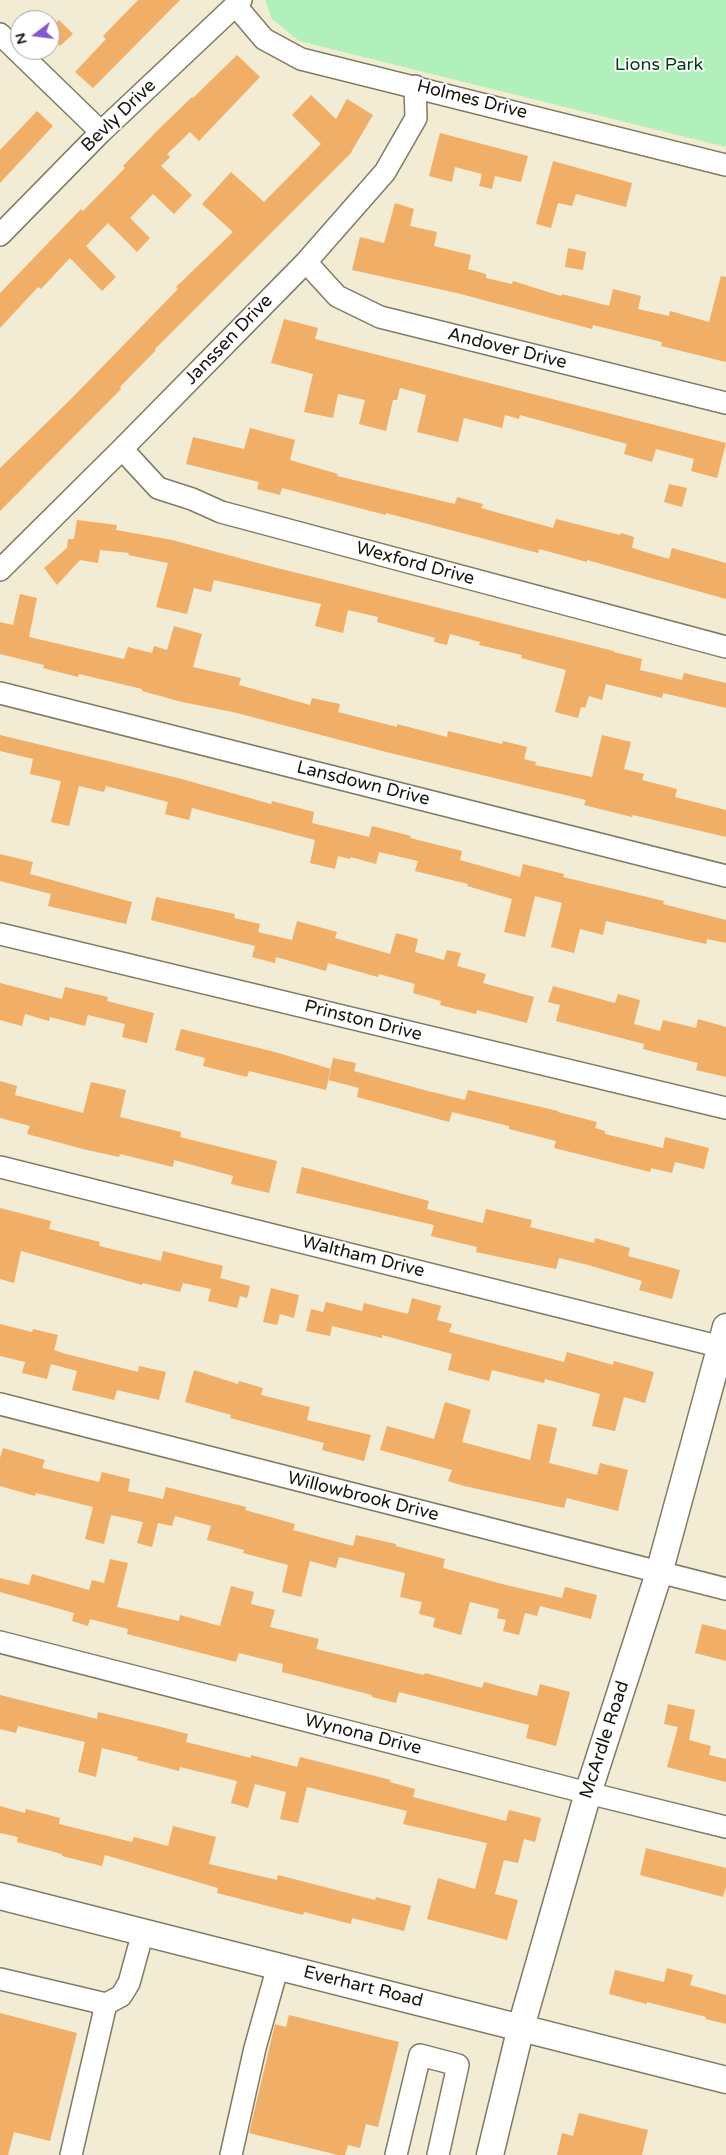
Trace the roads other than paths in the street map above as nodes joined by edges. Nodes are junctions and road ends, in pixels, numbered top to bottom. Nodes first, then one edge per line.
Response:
1 (239, 3) edge
2 (0, 34) edge
3 (415, 86) junction
4 (101, 132) junction
5 (726, 165) edge
6 (0, 235) edge
7 (306, 262) junction
8 (726, 403) edge
9 (122, 449) junction
10 (0, 570) edge
11 (726, 646) edge
12 (0, 693) edge
13 (726, 876) edge
14 (0, 934) edge
15 (726, 1108) edge
16 (0, 1166) edge
17 (724, 1341) edge
18 (0, 1404) edge
19 (659, 1573) junction
20 (726, 1589) edge
21 (0, 1642) edge
22 (588, 1794) junction
23 (726, 1827) edge
24 (0, 1896) edge
25 (143, 1932) junction
26 (278, 1966) junction
27 (0, 1979) edge
28 (106, 2004) junction
29 (521, 2027) junction
30 (726, 2080) edge
31 (71, 2155) edge
32 (231, 2155) edge
33 (396, 2155) edge
34 (438, 2155) edge
35 (490, 2155) edge

1 - 3 street, Holmes Drive
1 - 4 street, Bevly Drive
2 - 4 street
3 - 5 street, Holmes Drive
3 - 7 street, Janssen Drive
4 - 6 street, Bevly Drive
7 - 8 street, Andover Drive
7 - 9 street, Janssen Drive
9 - 10 street, Janssen Drive
9 - 11 street, Wexford Drive
12 - 13 street, Lansdown Drive
14 - 15 street, Prinston Drive
16 - 17 street, Waltham Drive
17 - 19 main road, McArdle Road
18 - 19 street, Willowbrook Drive
19 - 20 street, Willowbrook Drive
19 - 22 main road, McArdle Road
21 - 22 street, Wynona Drive
22 - 23 street, Wynona Drive
22 - 29 main road, McArdle Road
24 - 25 main road, Everhart Road
25 - 26 main road, Everhart Road
25 - 28 street
26 - 29 main road, Everhart Road
26 - 32 street
27 - 28 street
28 - 31 street
29 - 30 main road, Everhart Road
29 - 35 main road, McArdle Road
33 - 34 street

